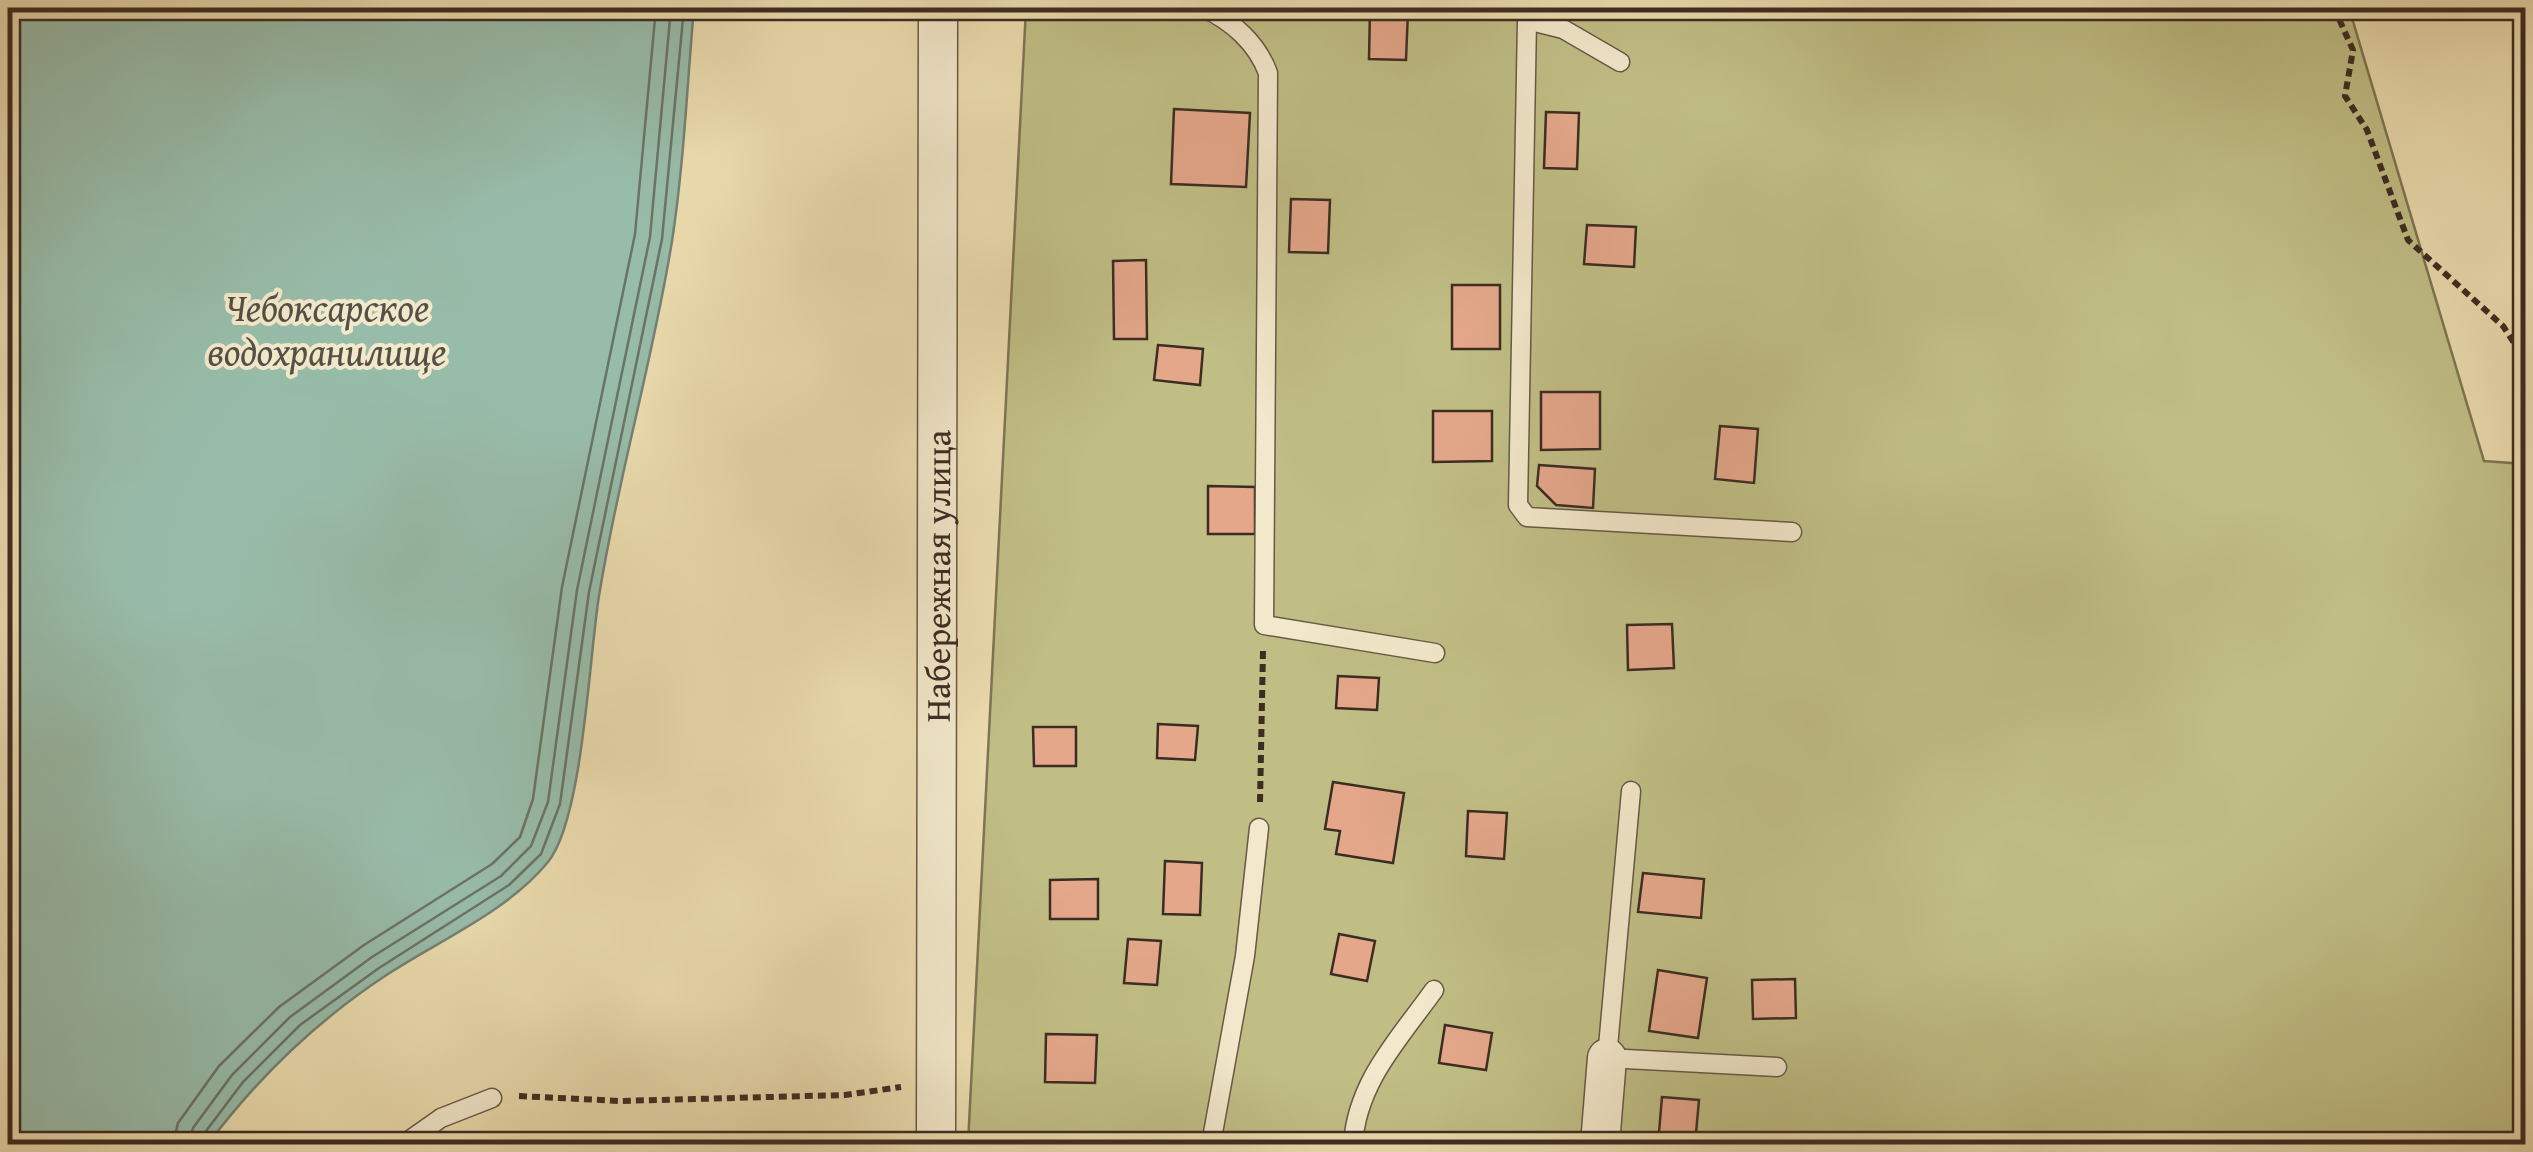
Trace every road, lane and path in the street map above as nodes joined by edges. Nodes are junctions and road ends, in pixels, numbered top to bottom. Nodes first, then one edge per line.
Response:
1 (938, 8) edge
2 (1204, 8) edge
3 (2334, 8) edge
4 (1525, 14) edge
5 (1620, 62) dead end
6 (2526, 361) edge
7 (1792, 532) dead end
8 (1264, 625) junction
9 (1435, 653) dead end
10 (1632, 791) dead end
11 (1260, 828) joint
12 (1434, 990) dead end
13 (1606, 1058) junction
14 (1777, 1067) dead end
15 (936, 1081) junction
16 (492, 1098) joint
17 (404, 1144) edge
18 (936, 1144) edge
19 (1211, 1144) edge
20 (1352, 1144) edge
21 (1600, 1144) edge

1 - 15 street, Набережная улица
2 - 8 lane
3 - 6 path
4 - 5 lane
4 - 7 lane
8 - 9 lane
8 - 11 path
10 - 13 lane
11 - 19 lane
12 - 20 lane
13 - 14 lane
13 - 21 street
15 - 16 path
15 - 18 street, Набережная улица
16 - 17 lane

